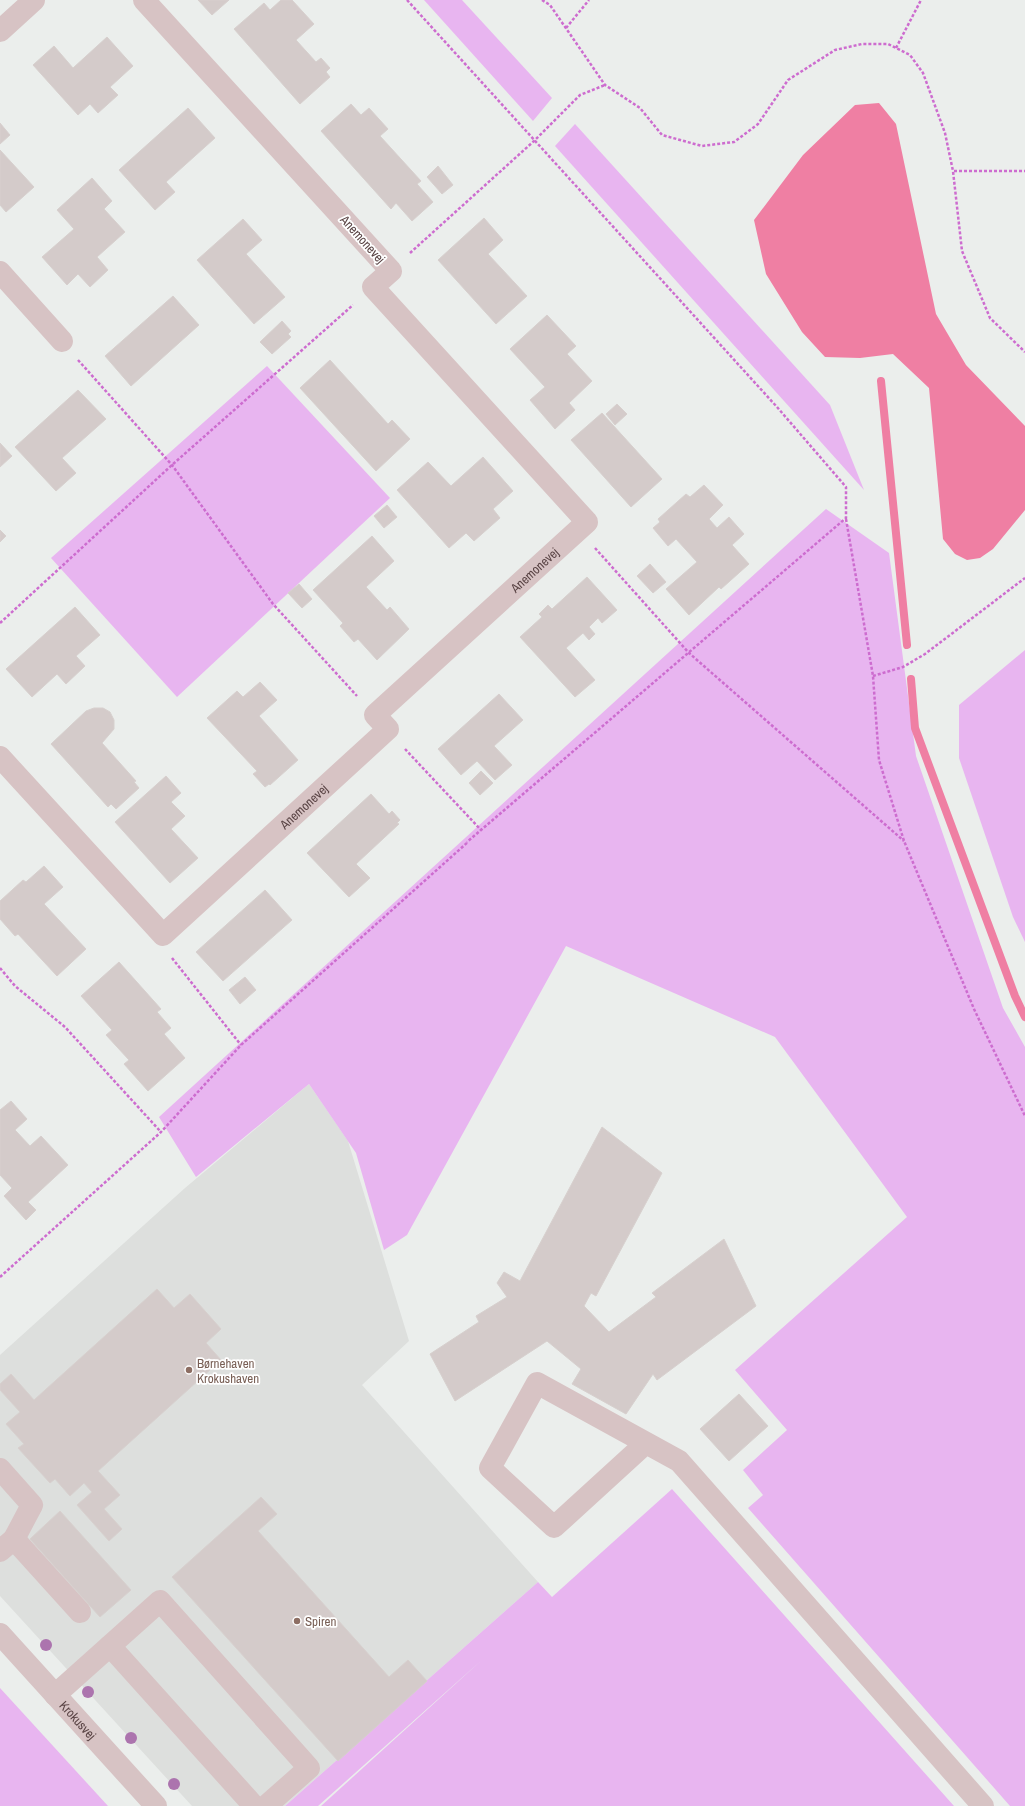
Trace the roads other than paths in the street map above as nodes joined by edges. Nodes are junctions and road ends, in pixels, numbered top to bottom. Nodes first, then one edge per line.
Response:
1 (34, 0) edge
2 (144, 0) edge
3 (0, 31) edge
4 (0, 272) edge
5 (62, 341) road end
6 (0, 757) edge
7 (646, 1443) junction
8 (0, 1469) edge
9 (7, 1545) edge
10 (80, 1612) dead end
11 (0, 1634) edge
12 (110, 1646) junction
13 (55, 1695) junction
14 (156, 1806) edge
15 (254, 1806) edge
16 (266, 1806) edge
17 (983, 1806) edge

1 - 3 street
2 - 6 street, Anemonevej
4 - 5 street
7 - 7 street
7 - 17 street
8 - 9 street
9 - 10 street
11 - 13 street, Krokusvej
12 - 13 street
12 - 15 street
12 - 16 street
13 - 14 street, Krokusvej

